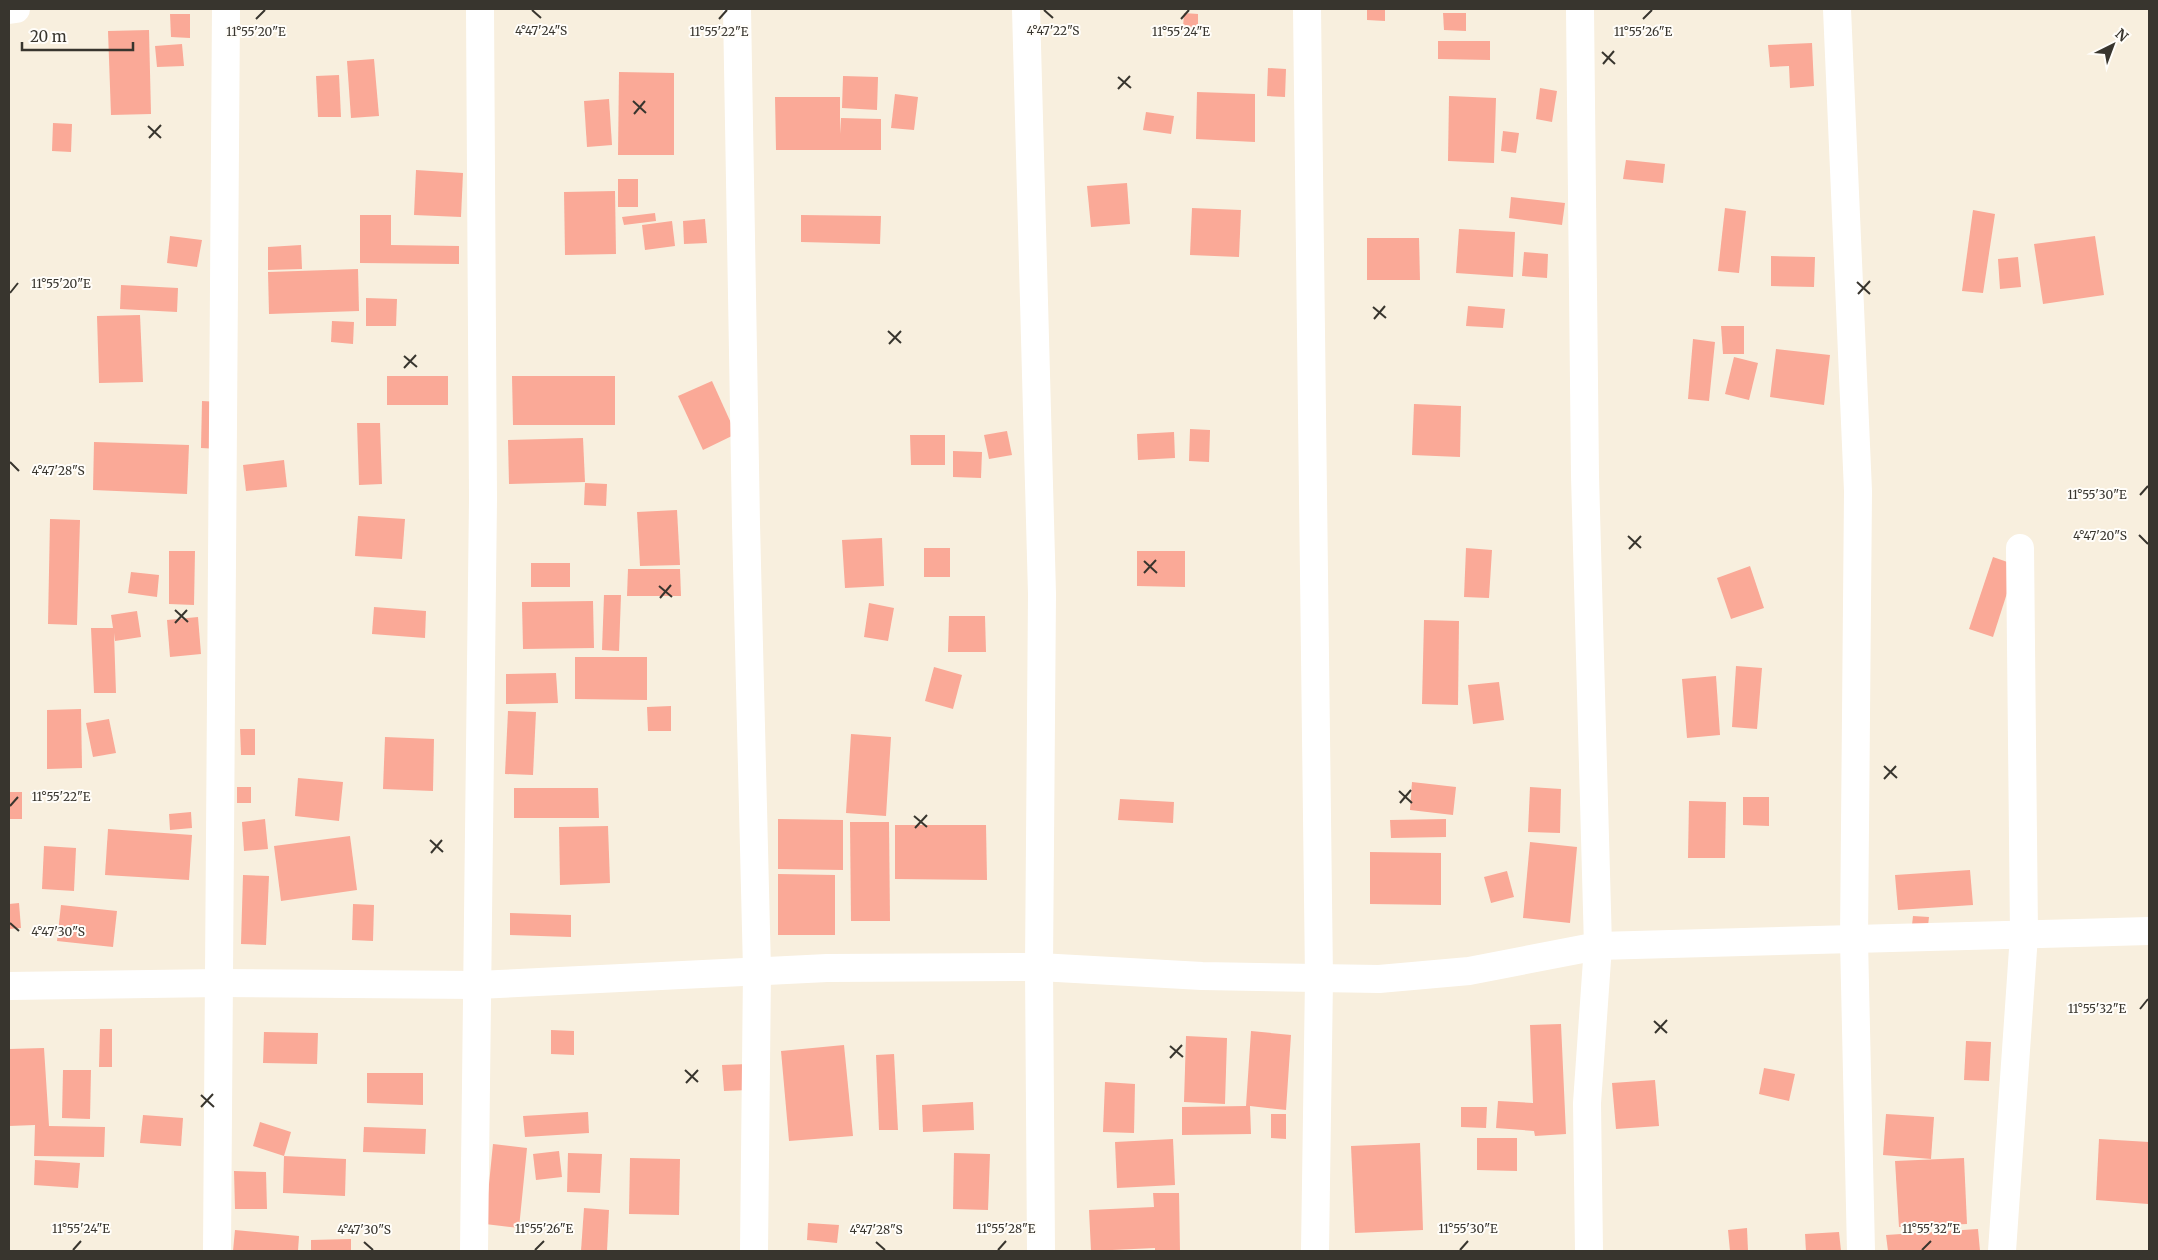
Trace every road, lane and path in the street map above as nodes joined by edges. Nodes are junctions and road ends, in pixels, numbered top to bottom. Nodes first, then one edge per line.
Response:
1 (16, 9) edge
2 (226, 9) edge
3 (480, 9) edge
4 (737, 9) edge
5 (1026, 9) edge
6 (1307, 9) edge
7 (1580, 9) edge
8 (1837, 9) edge
9 (9, 10) edge
10 (2020, 548) dead end
11 (2149, 931) edge
12 (2024, 935) junction
13 (1854, 940) junction
14 (1598, 946) junction
15 (1039, 967) junction
16 (757, 970) junction
17 (1318, 979) junction
18 (218, 983) junction
19 (477, 985) junction
20 (9, 986) edge
21 (217, 1251) edge
22 (474, 1251) edge
23 (754, 1251) edge
24 (1041, 1251) edge
25 (1315, 1251) edge
26 (1589, 1251) edge
27 (1860, 1251) edge
28 (2002, 1251) edge

1 - 9 street
2 - 18 street
3 - 19 street
4 - 16 street
5 - 15 street
6 - 17 street
7 - 14 street
8 - 13 street
10 - 12 street
11 - 12 street
12 - 13 street
12 - 28 street
13 - 14 street
13 - 27 street
14 - 17 street
14 - 26 street
15 - 16 street
15 - 17 street
15 - 24 street
16 - 19 street
16 - 23 street
17 - 25 street
18 - 19 street
18 - 20 street
18 - 21 street
19 - 22 street

